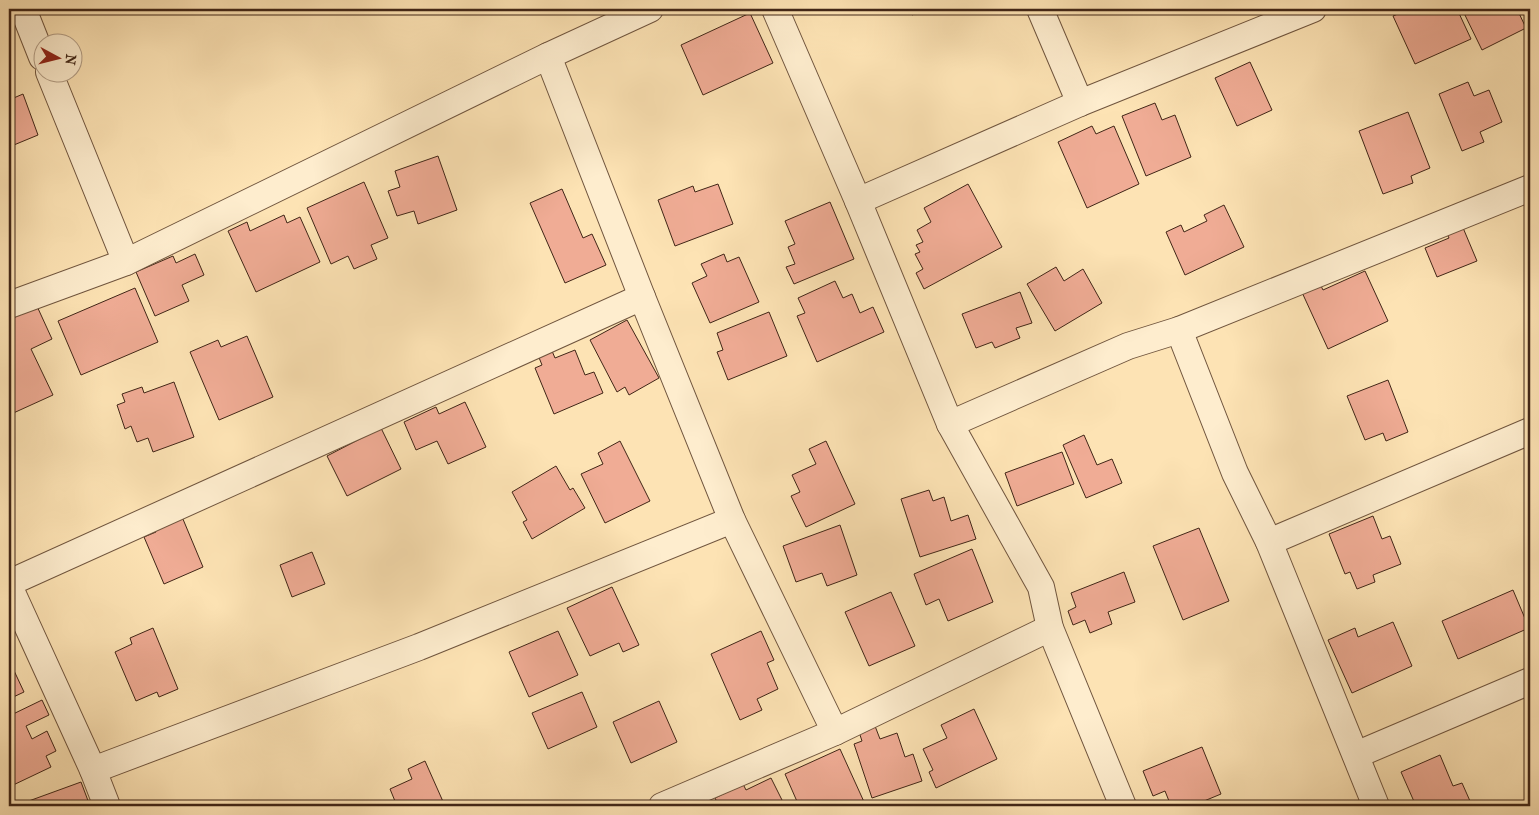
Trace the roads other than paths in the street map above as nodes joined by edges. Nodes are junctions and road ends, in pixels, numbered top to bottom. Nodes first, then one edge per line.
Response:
1 (23, 9) edge
2 (650, 9) edge
3 (775, 9) edge
4 (1040, 9) edge
5 (1309, 10) edge
6 (32, 32) edge
7 (548, 56) junction
8 (53, 82) edge
9 (1080, 103) junction
10 (1530, 188) edge
11 (858, 201) junction
12 (126, 262) junction
13 (642, 297) junction
14 (9, 305) edge
15 (1179, 330) junction
16 (950, 424) junction
17 (1530, 431) edge
18 (732, 520) junction
19 (1269, 542) junction
20 (9, 584) edge
21 (1050, 628) junction
22 (1530, 681) edge
23 (835, 732) junction
24 (1356, 755) junction
25 (93, 770) junction
26 (107, 806) edge
27 (662, 806) edge
28 (1123, 806) edge
29 (1376, 806) edge

1 - 6 street
2 - 7 street
3 - 11 street
4 - 9 street
5 - 9 street
7 - 12 street
7 - 13 street
8 - 12 street
9 - 11 street
10 - 15 street
11 - 16 street
12 - 14 street
13 - 18 street
13 - 20 street
15 - 16 street
15 - 19 street
16 - 21 street
17 - 19 street
18 - 23 street
18 - 25 street
19 - 24 street
20 - 25 street
21 - 23 street
21 - 28 street
22 - 24 street
23 - 27 street
24 - 29 street
25 - 26 street

